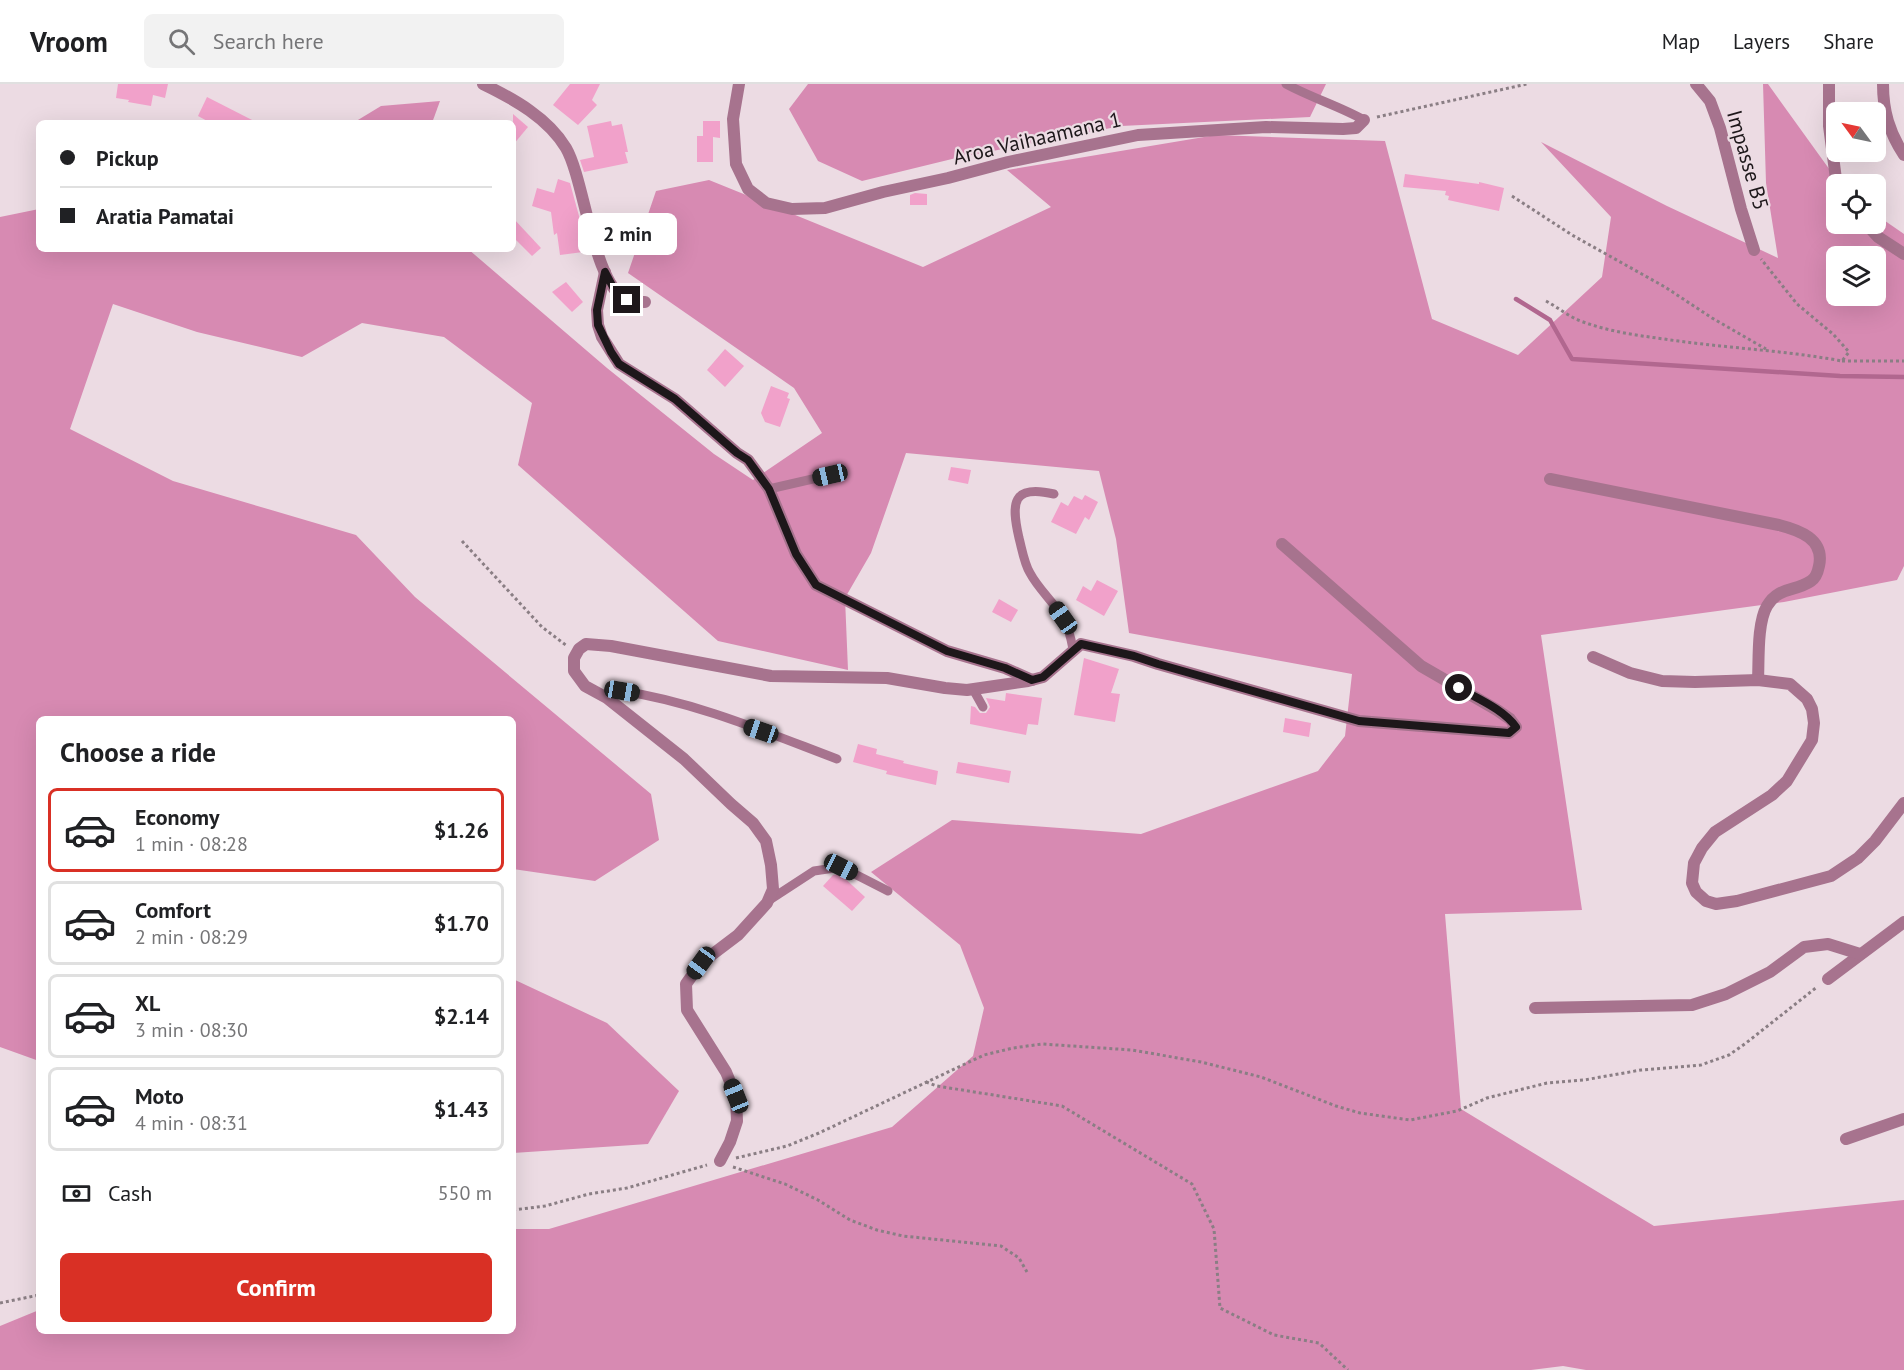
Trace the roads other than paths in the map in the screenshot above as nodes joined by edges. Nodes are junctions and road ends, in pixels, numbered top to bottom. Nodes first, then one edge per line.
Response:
1 (483, 84) edge
2 (739, 84) edge
3 (1286, 84) edge
4 (1696, 84) edge
5 (1829, 84) edge
6 (1883, 84) edge
7 (1364, 120) joint
8 (1904, 155) edge
9 (1835, 174) edge
10 (1875, 234) edge
11 (1754, 250) road end
12 (1904, 254) edge
13 (605, 272) junction
14 (645, 302) dead end
15 (830, 475) dead end
16 (1550, 479) dead end
17 (769, 489) junction
18 (1054, 494) dead end
19 (1282, 544) dead end
20 (1073, 649) junction
21 (1593, 657) dead end
22 (1032, 680) junction
23 (1758, 680) junction
24 (973, 689) junction
25 (608, 698) junction
26 (983, 707) dead end
27 (837, 759) dead end
28 (1904, 802) edge
29 (888, 891) dead end
30 (768, 901) junction
31 (1904, 921) edge
32 (1860, 954) junction
33 (1828, 979) road end
34 (1535, 1008) dead end
35 (1904, 1119) edge
36 (1846, 1139) dead end
37 (718, 1162) road end

1 - 13 street
2 - 7 street, Aroa Vaihaamana 1
3 - 7 lane
4 - 11 street, Impasse B5
5 - 9 street
6 - 8 street
10 - 12 street
13 - 14 street
13 - 17 street
15 - 17 lane
16 - 23 street
17 - 22 street
18 - 20 lane
19 - 20 street
20 - 22 street
21 - 23 street
22 - 24 street
23 - 28 street
24 - 25 street
24 - 26 lane
25 - 27 lane
25 - 30 street
29 - 30 lane
30 - 37 street
31 - 32 street
32 - 33 street
32 - 34 street
35 - 36 street

